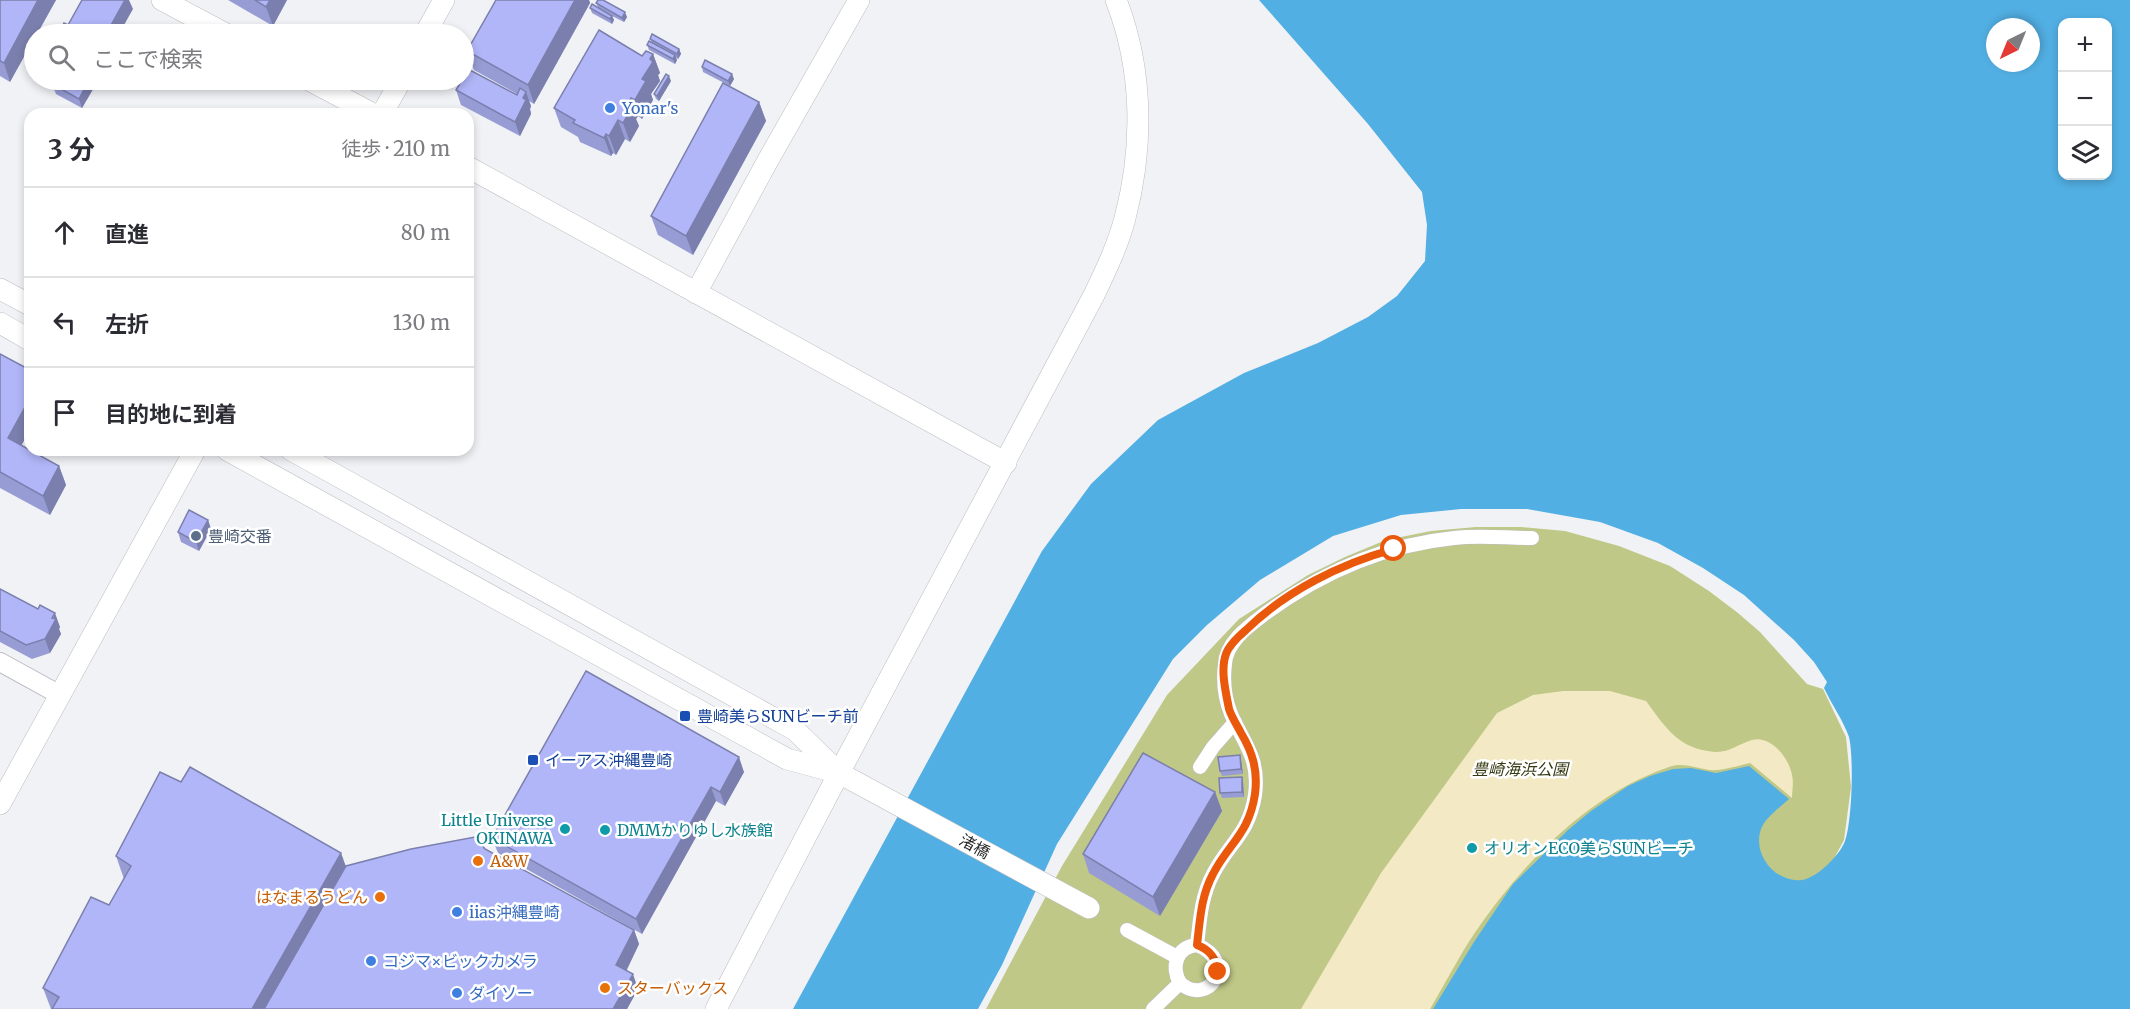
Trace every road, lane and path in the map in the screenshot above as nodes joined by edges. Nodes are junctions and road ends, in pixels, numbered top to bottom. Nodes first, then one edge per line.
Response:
1 (162, 0) edge
2 (444, 0) edge
3 (860, 0) edge
4 (1116, 0) edge
5 (207, 24) edge
6 (431, 24) edge
7 (328, 90) edge
8 (395, 90) edge
9 (362, 108) edge
10 (385, 108) edge
11 (474, 170) edge
12 (0, 289) edge
13 (696, 293) junction
14 (24, 302) edge
15 (0, 323) edge
16 (24, 337) edge
17 (192, 456) edge
18 (238, 456) edge
19 (302, 456) edge
20 (1006, 463) junction
21 (1532, 538) dead end
22 (0, 662) edge
23 (60, 695) junction
24 (1235, 722) junction
25 (1200, 767) dead end
26 (839, 773) junction
27 (0, 804) edge
28 (1089, 908) dead end
29 (1127, 930) dead end
30 (1197, 945) junction
31 (1177, 957) junction
32 (1180, 983) junction
33 (716, 1009) edge
34 (1153, 1009) edge

1 - 5 street
2 - 6 street
3 - 13 street
4 - 20 street
7 - 9 street
8 - 10 street
11 - 13 street
12 - 14 street
13 - 20 street
15 - 16 street
17 - 23 street
18 - 26 street
19 - 26 street
20 - 26 street
21 - 24 street
22 - 23 street
23 - 27 street
24 - 25 street
24 - 30 street
26 - 28 street, 渚橋
26 - 33 street
29 - 31 street
30 - 31 street
30 - 32 street
31 - 32 street
32 - 34 street

